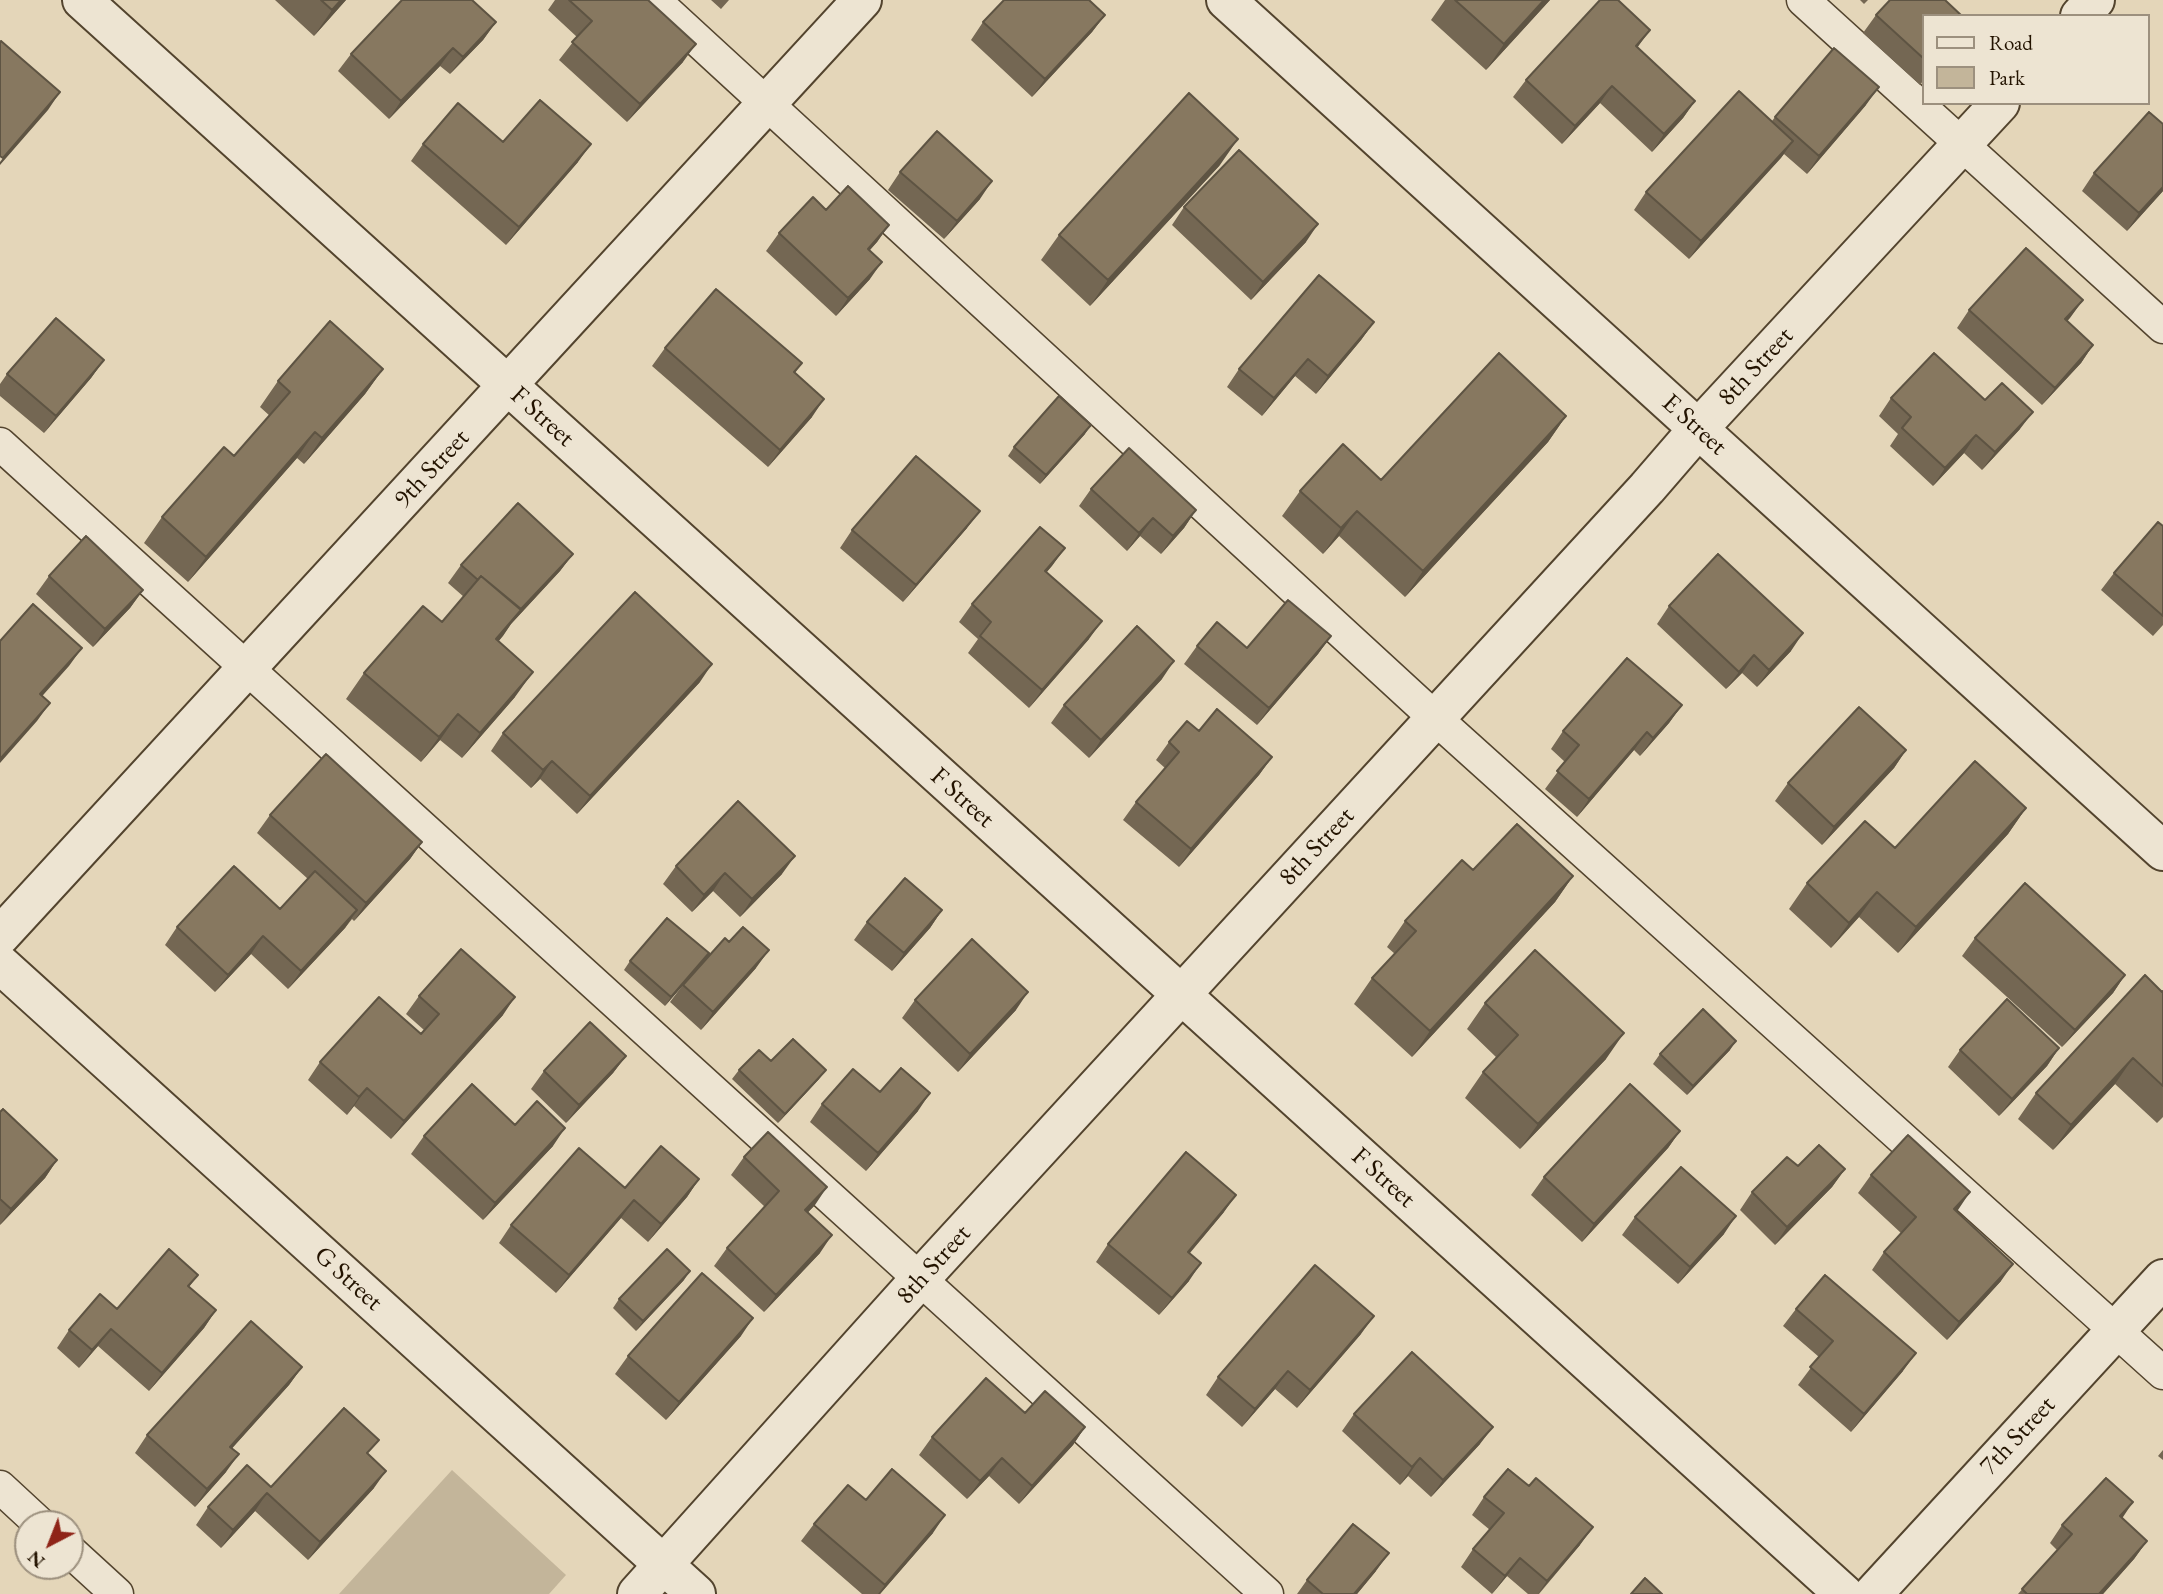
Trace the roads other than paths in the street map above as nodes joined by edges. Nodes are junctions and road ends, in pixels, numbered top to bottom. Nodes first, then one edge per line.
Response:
1 (82, 0) edge
2 (654, 0) edge
3 (862, 0) edge
4 (1226, 0) edge
5 (1803, 0) edge
6 (2095, 0) edge
7 (2082, 14) edge
8 (767, 103) junction
9 (1998, 105) edge
10 (1961, 145) junction
11 (2163, 327) edge
12 (508, 387) junction
13 (1698, 429) junction
14 (0, 444) edge
15 (248, 669) junction
16 (1436, 718) junction
17 (2163, 851) edge
18 (0, 936) edge
19 (0, 964) edge
20 (1181, 995) junction
21 (2163, 1279) edge
22 (919, 1280) junction
23 (2116, 1330) junction
24 (2163, 1373) edge
25 (0, 1487) edge
26 (25, 1510) edge
27 (84, 1564) edge
28 (664, 1565) junction
29 (117, 1594) edge
30 (637, 1594) edge
31 (696, 1594) edge
32 (1267, 1594) edge
33 (1844, 1594) edge
34 (1873, 1594) edge

1 - 12 street, F Street
2 - 8 lane
3 - 8 street, 9th Street
4 - 13 street, E Street
5 - 10 lane
6 - 7 street
8 - 12 street, 9th Street
8 - 16 lane
9 - 10 street, 8th Street
10 - 11 lane
10 - 13 street, 8th Street
12 - 15 street, 9th Street
12 - 20 street, F Street
13 - 16 street, 8th Street
13 - 17 street, E Street
14 - 15 lane
15 - 18 street, 9th Street
15 - 22 lane
16 - 20 street, 8th Street
16 - 23 lane
19 - 28 street, G Street
20 - 22 street, 8th Street
20 - 33 street, F Street
21 - 23 street, 7th Street
22 - 28 street, 8th Street
22 - 32 lane
23 - 24 lane
23 - 34 street, 7th Street
25 - 26 lane
27 - 29 lane
28 - 30 street, 8th Street
28 - 31 street, G Street

